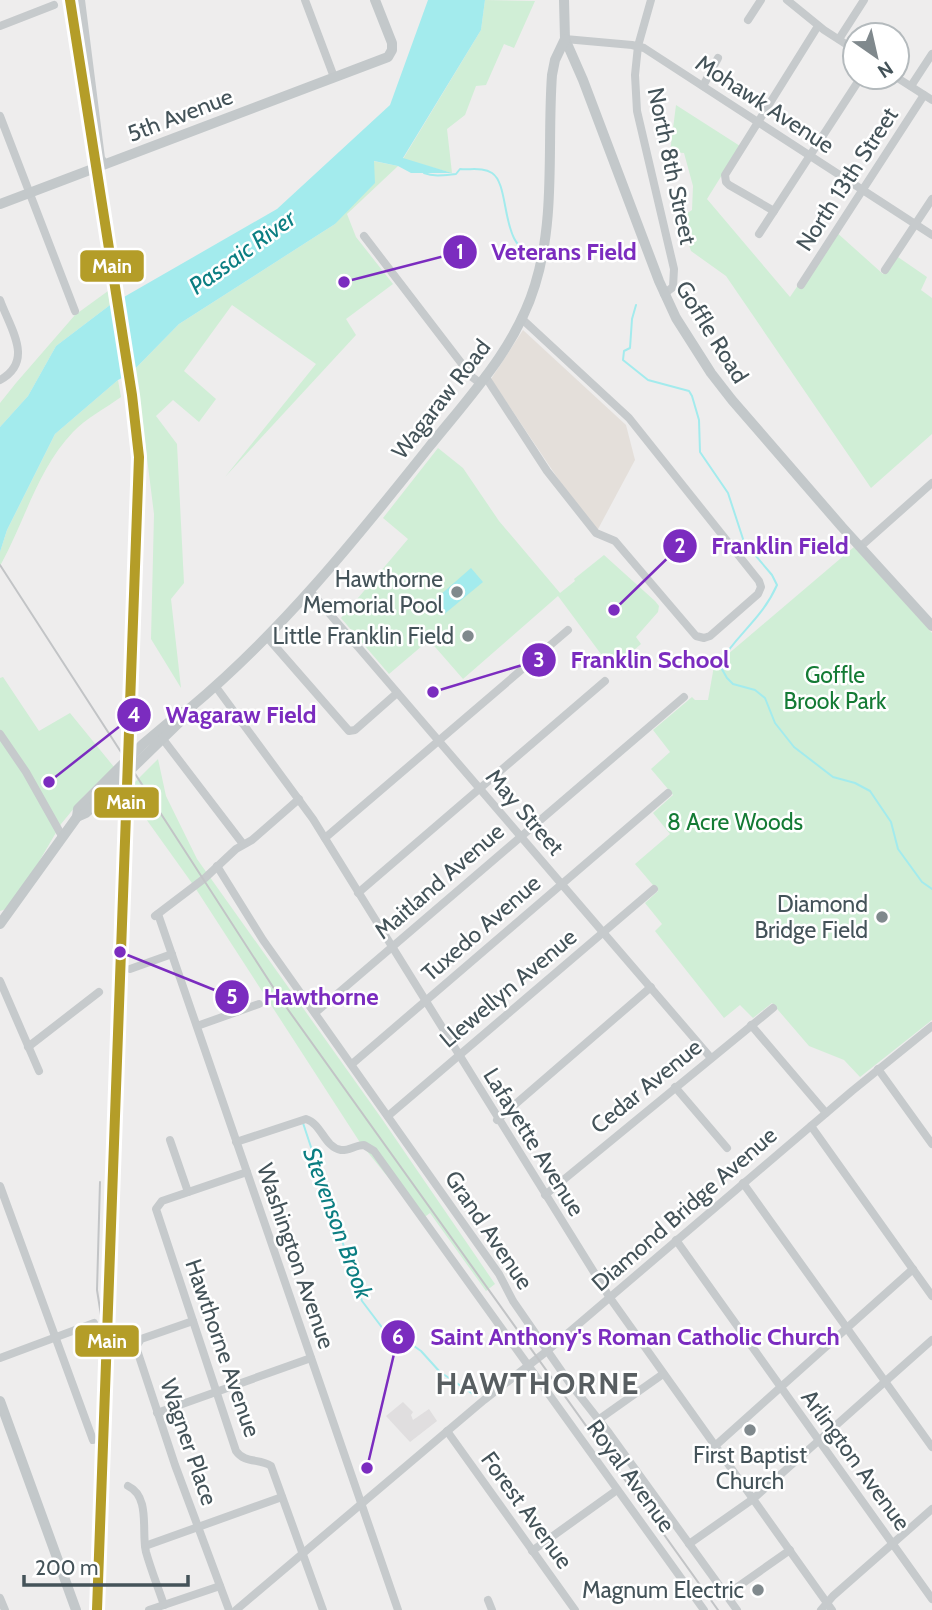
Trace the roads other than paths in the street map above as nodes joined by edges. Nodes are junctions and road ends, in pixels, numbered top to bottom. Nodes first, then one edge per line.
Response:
1 (81, 0) edge
2 (305, 0) edge
3 (375, 0) edge
4 (564, 0) edge
5 (651, 0) edge
6 (761, 0) edge
7 (787, 0) edge
8 (864, 0) edge
9 (54, 5) dead end
10 (748, 20) dead end
11 (0, 26) edge
12 (818, 26) junction
13 (565, 39) junction
14 (839, 40) joint
15 (638, 46) junction
16 (932, 54) edge
17 (718, 58) dead end
18 (334, 77) junction
19 (703, 86) junction
20 (911, 86) joint
21 (852, 91) edge
22 (928, 97) edge
23 (0, 116) edge
24 (757, 121) junction
25 (810, 156) junction
26 (105, 164) junction
27 (863, 190) junction
28 (29, 193) junction
29 (932, 199) edge
30 (0, 204) edge
31 (774, 211) junction
32 (915, 225) junction
33 (759, 234) dead end
34 (932, 235) edge
35 (364, 236) dead end
36 (885, 271) dead end
37 (802, 285) dead end
38 (664, 294) junction
39 (0, 300) edge
40 (75, 311) dead end
41 (522, 319) junction
42 (0, 380) edge
43 (482, 380) junction
44 (932, 483) edge
45 (860, 547) junction
46 (310, 591) junction
47 (932, 625) edge
48 (568, 630) dead end
49 (267, 638) junction
50 (605, 681) dead end
51 (216, 687) junction
52 (397, 693) junction
53 (684, 697) dead end
54 (0, 734) edge
55 (160, 735) junction
56 (439, 741) junction
57 (480, 789) junction
58 (668, 793) dead end
59 (299, 799) junction
60 (62, 836) junction
61 (521, 837) junction
62 (325, 838) junction
63 (243, 844) junction
64 (218, 866) junction
65 (561, 885) junction
66 (654, 889) dead end
67 (358, 893) junction
68 (0, 924) edge
69 (603, 932) junction
70 (392, 947) junction
71 (172, 954) junction
72 (130, 969) dead end
73 (0, 981) edge
74 (651, 987) junction
75 (99, 992) dead end
76 (425, 1002) junction
77 (259, 1004) dead end
78 (773, 1008) dead end
79 (315, 1013) junction
80 (751, 1025) junction
81 (197, 1026) junction
82 (932, 1026) edge
83 (28, 1047) junction
84 (458, 1056) junction
85 (711, 1058) junction
86 (352, 1065) junction
87 (878, 1069) junction
88 (39, 1071) dead end
89 (675, 1087) junction
90 (826, 1113) junction
91 (388, 1116) junction
92 (497, 1120) junction
93 (811, 1126) junction
94 (170, 1140) dead end
95 (236, 1142) junction
96 (932, 1144) edge
97 (727, 1147) dead end
98 (247, 1172) junction
99 (743, 1183) junction
100 (0, 1186) edge
101 (188, 1192) junction
102 (545, 1195) junction
103 (676, 1240) junction
104 (913, 1269) junction
105 (932, 1296) edge
106 (610, 1298) junction
107 (193, 1321) junction
108 (94, 1323) dead end
109 (847, 1328) junction
110 (55, 1337) junction
111 (932, 1340) edge
112 (547, 1351) junction
113 (0, 1358) edge
114 (311, 1358) junction
115 (528, 1366) junction
116 (663, 1374) junction
117 (885, 1381) junction
118 (781, 1387) junction
119 (216, 1392) junction
120 (0, 1401) edge
121 (157, 1413) junction
122 (598, 1420) junction
123 (447, 1431) junction
124 (93, 1440) dead end
125 (819, 1440) junction
126 (715, 1446) junction
127 (932, 1447) edge
128 (128, 1486) dead end
129 (617, 1490) junction
130 (282, 1497) junction
131 (753, 1499) junction
132 (362, 1504) junction
133 (932, 1508) edge
134 (198, 1527) junction
135 (690, 1544) junction
136 (892, 1544) junction
137 (145, 1546) junction
138 (790, 1550) junction
139 (532, 1551) junction
140 (303, 1554) junction
141 (220, 1586) junction
142 (726, 1595) junction
143 (0, 1598) edge
144 (932, 1599) edge
145 (488, 1600) dead end
146 (164, 1605) junction
147 (827, 1608) edge
148 (5, 1610) edge
149 (76, 1610) edge
150 (149, 1610) edge
151 (229, 1610) edge
152 (236, 1610) edge
153 (323, 1610) edge
154 (398, 1610) edge
155 (492, 1610) edge
156 (575, 1610) edge
157 (704, 1610) edge
158 (737, 1610) edge

1 - 26 street
2 - 18 street
3 - 18 main road, 5th Avenue
4 - 13 main road, Goffle Road
5 - 15 street, North 8th Street
6 - 10 street
7 - 12 street
8 - 14 street
9 - 11 street
12 - 14 street
12 - 24 street
13 - 15 street, Mohawk Avenue
13 - 38 main road, Goffle Road
13 - 41 main road, Wagaraw Road
15 - 19 street, Mohawk Avenue
15 - 38 street, North 8th Street
16 - 20 street, North 13th Street
17 - 19 street
18 - 26 main road, 5th Avenue
19 - 24 street, Mohawk Avenue
20 - 22 street
21 - 25 street
22 - 27 street, North 13th Street
23 - 28 street
24 - 25 street, Mohawk Avenue
24 - 31 street
25 - 27 street, Mohawk Avenue
25 - 31 street
26 - 28 main road, 5th Avenue
27 - 32 street, Mohawk Avenue
27 - 37 street, North 13th Street
28 - 30 main road, 5th Avenue
28 - 40 street
29 - 32 street
31 - 33 street
32 - 34 street, Mohawk Avenue
32 - 36 street
35 - 43 street
38 - 45 main road, Goffle Road
39 - 42 street
41 - 43 main road, Wagaraw Road
41 - 43 street
43 - 46 main road, Wagaraw Road
44 - 45 street
45 - 47 main road, Goffle Road
46 - 49 main road, Wagaraw Road
46 - 52 street, May Street
48 - 56 street
49 - 51 main road, Wagaraw Road
49 - 52 street
50 - 57 street
51 - 55 main road, Wagaraw Road
51 - 59 street, Lafayette Avenue
52 - 56 street, May Street
53 - 61 street, Maitland Avenue
54 - 60 street
55 - 60 main road, Wagaraw Road
55 - 63 street
56 - 57 street, May Street
56 - 62 street
57 - 61 street, May Street
57 - 67 street
58 - 65 street, Tuxedo Avenue
59 - 62 street, Lafayette Avenue
59 - 63 street
60 - 68 main road, Wagaraw Road
61 - 65 street, May Street
61 - 70 street, Maitland Avenue
62 - 67 street, Lafayette Avenue
63 - 64 street
64 - 71 street, Washington Avenue
64 - 79 street, Grand Avenue
65 - 69 street, May Street
65 - 76 street, Tuxedo Avenue
66 - 69 street, Llewellyn Avenue
67 - 70 street, Lafayette Avenue
69 - 74 street, May Street
69 - 84 street, Llewellyn Avenue
70 - 76 street, Lafayette Avenue
70 - 79 street, Maitland Avenue
71 - 72 street
71 - 81 street, Washington Avenue
73 - 83 street
74 - 85 street, May Street
74 - 92 street
75 - 83 street
76 - 84 street, Lafayette Avenue
76 - 86 street, Tuxedo Avenue
77 - 81 street
78 - 80 street, Cedar Avenue
79 - 86 street, Grand Avenue
80 - 85 street, Cedar Avenue
80 - 90 street
81 - 95 street, Washington Avenue
82 - 87 street, Diamond Bridge Avenue
83 - 88 street
84 - 91 street, Llewellyn Avenue
84 - 92 street, Lafayette Avenue
85 - 89 street, Cedar Avenue
86 - 91 street, Grand Avenue
87 - 90 street, Diamond Bridge Avenue
87 - 96 street
89 - 97 street
89 - 102 street, Cedar Avenue
90 - 93 street, Diamond Bridge Avenue
91 - 112 street, Grand Avenue
92 - 102 street, Lafayette Avenue
93 - 99 street, Diamond Bridge Avenue
93 - 104 street
94 - 101 street
95 - 98 street, Washington Avenue
95 - 115 street, Royal Avenue
98 - 101 street, Hawthorne Avenue
98 - 114 street, Washington Avenue
99 - 103 street, Diamond Bridge Avenue
99 - 109 street
100 - 110 street
101 - 107 street, Hawthorne Avenue
102 - 106 street, Lafayette Avenue
103 - 106 street, Diamond Bridge Avenue
103 - 118 street, Arlington Avenue
104 - 105 street
104 - 109 street
106 - 112 street, Diamond Bridge Avenue
106 - 116 street, Lafayette Avenue
107 - 119 street, Hawthorne Avenue
107 - 121 street, Wagner Place
108 - 110 street
109 - 117 street
109 - 118 street
110 - 113 street
110 - 124 street
111 - 117 street
112 - 115 street, Diamond Bridge Avenue
112 - 122 street, Grand Avenue
114 - 119 street
114 - 132 street, Washington Avenue
115 - 123 street, Diamond Bridge Avenue
115 - 129 street, Royal Avenue
116 - 122 street
116 - 126 street, Lafayette Avenue
117 - 125 street
117 - 127 street
118 - 125 street, Arlington Avenue
118 - 126 street
119 - 121 street
119 - 130 street, Hawthorne Avenue
120 - 149 main road
121 - 134 street, Wagner Place
122 - 135 street, Grand Avenue
123 - 132 street, Diamond Bridge Avenue
123 - 139 street, Forest Avenue
125 - 131 street
125 - 136 street, Arlington Avenue
126 - 131 street, Lafayette Avenue
128 - 137 street
129 - 139 street
129 - 157 street, Royal Avenue
130 - 134 street
130 - 140 street, Hawthorne Avenue
131 - 135 street
131 - 138 street, Lafayette Avenue
132 - 140 street, Diamond Bridge Avenue
132 - 154 street, Washington Avenue
133 - 136 street
134 - 137 street
134 - 141 street, Wagner Place
135 - 142 street, Grand Avenue
136 - 144 street, Arlington Avenue
136 - 147 street
137 - 146 street
138 - 142 street
138 - 147 street, Lafayette Avenue
139 - 156 street, Forest Avenue
140 - 152 street, Diamond Bridge Avenue
140 - 153 street, Hawthorne Avenue
141 - 146 street
141 - 151 street, Wagner Place
142 - 158 street, Grand Avenue
143 - 148 street
145 - 155 street
146 - 150 street

